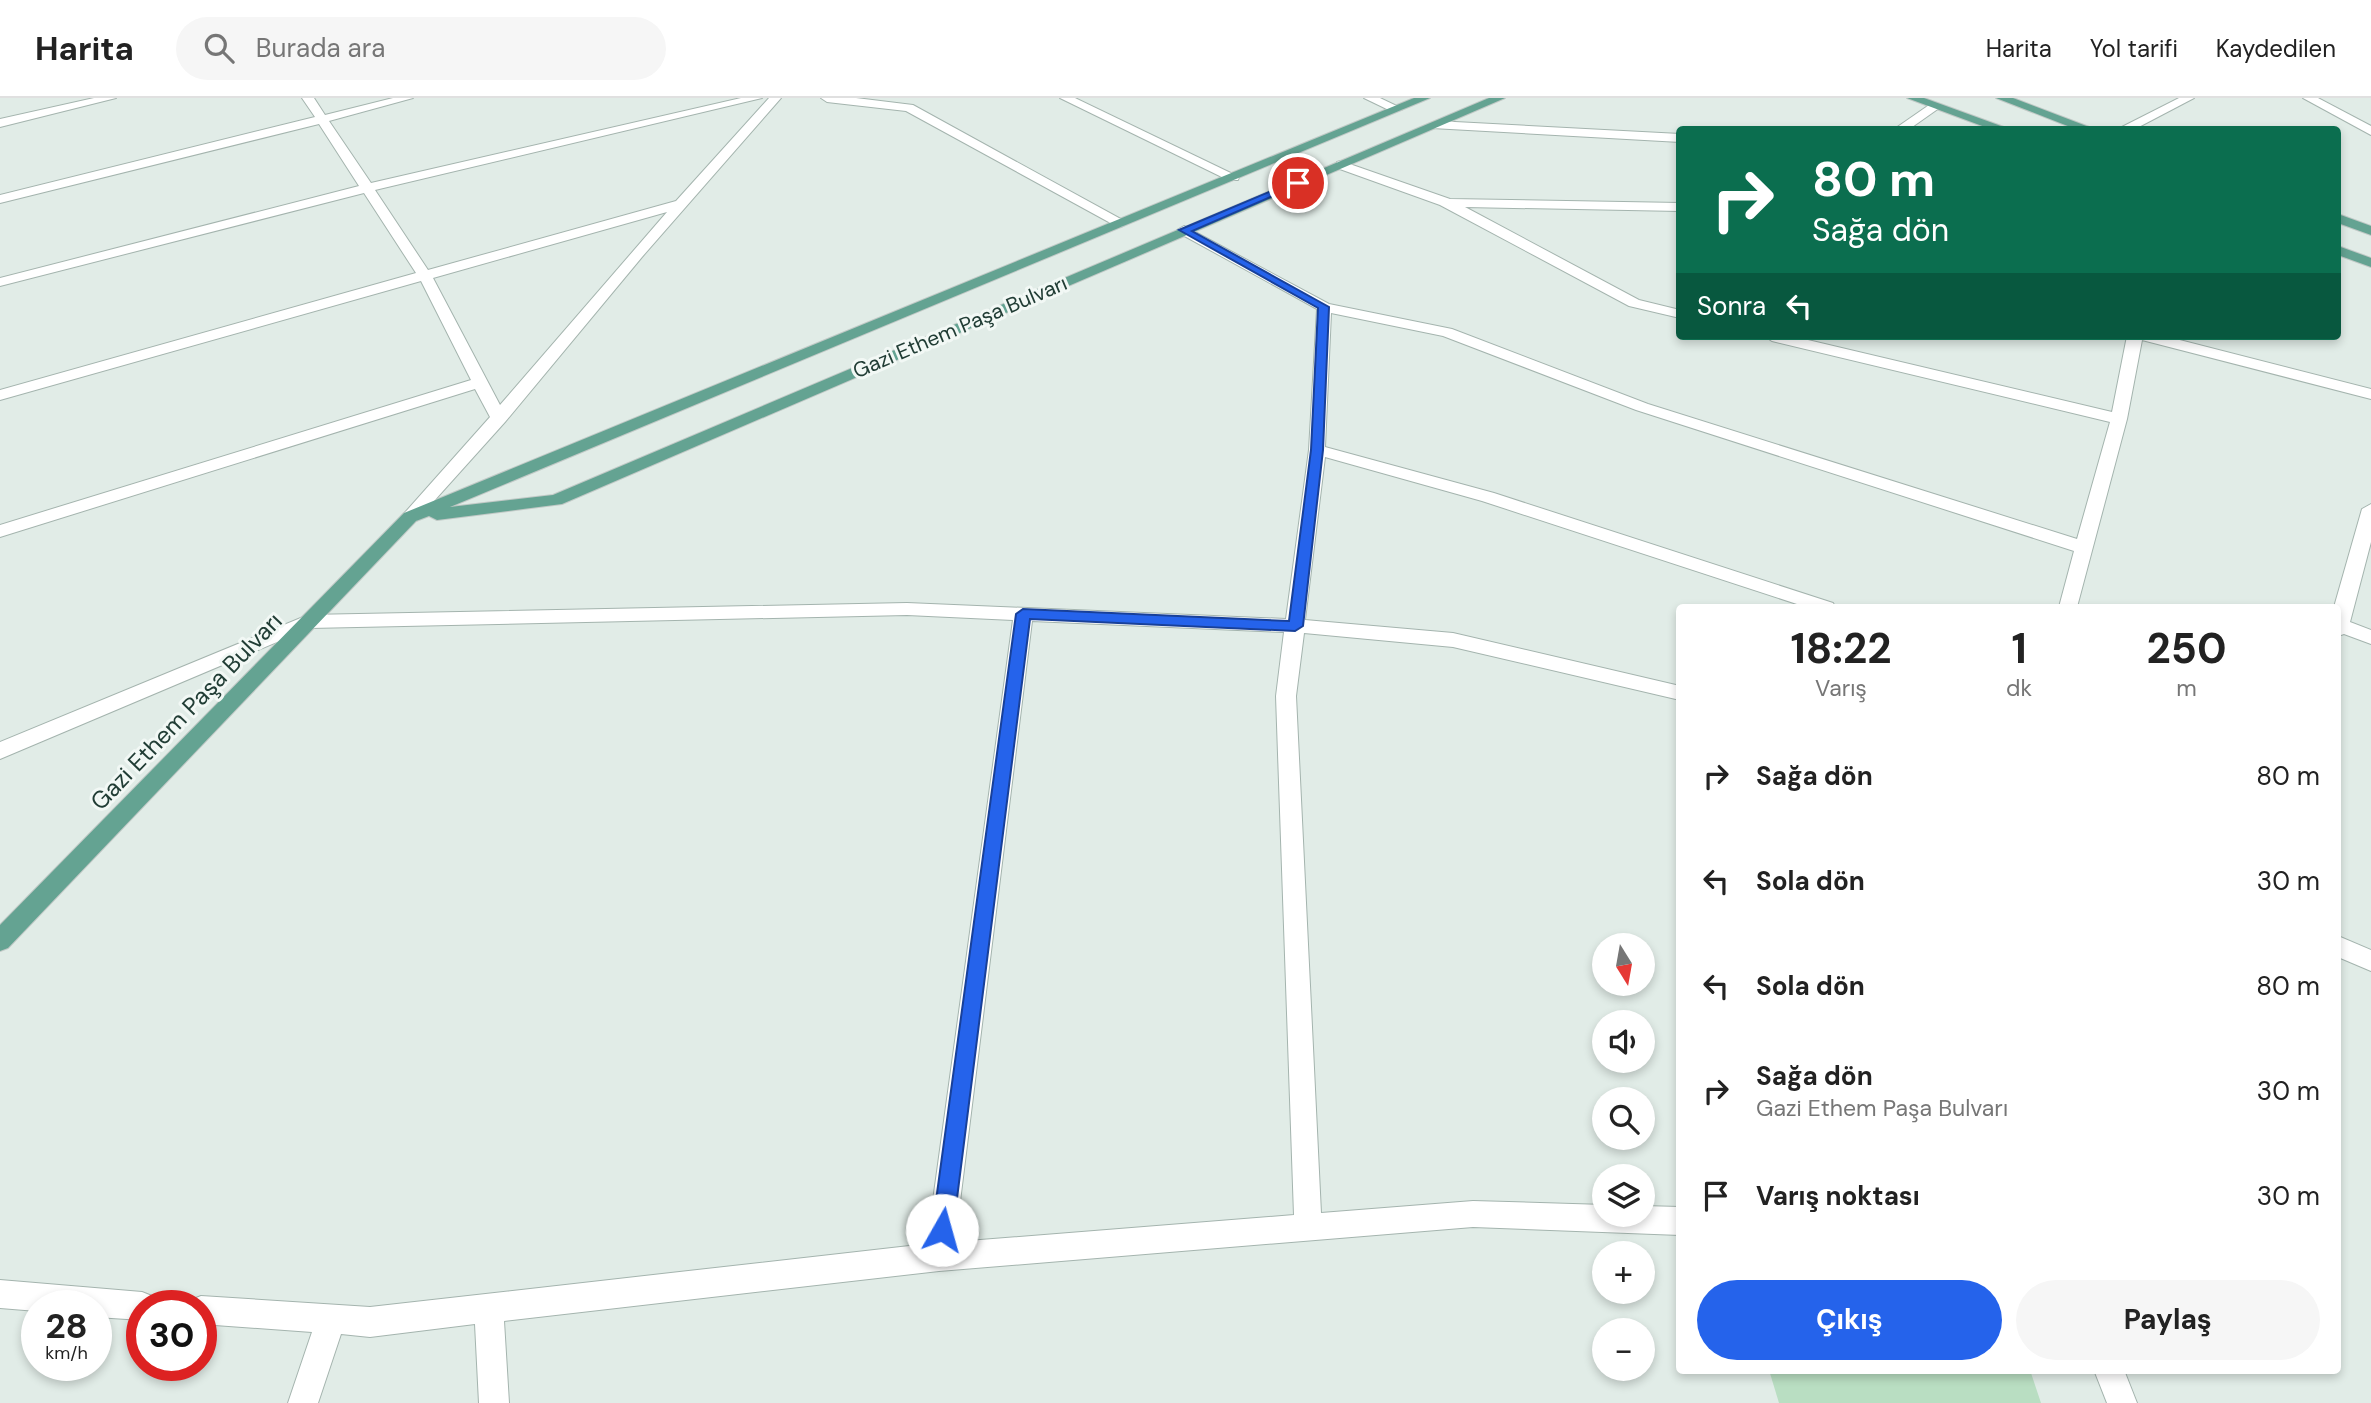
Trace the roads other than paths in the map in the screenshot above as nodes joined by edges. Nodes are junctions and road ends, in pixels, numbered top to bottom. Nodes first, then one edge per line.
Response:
1 (110, 98) edge
2 (307, 98) edge
3 (407, 98) edge
4 (756, 98) edge
5 (775, 98) edge
6 (827, 98) edge
7 (1066, 98) edge
8 (1370, 98) edge
9 (1424, 98) edge
10 (1499, 98) edge
11 (1913, 98) edge
12 (2002, 98) edge
13 (2188, 98) edge
14 (2309, 98) edge
15 (1936, 106) junction
16 (1397, 109) junction
17 (320, 120) junction
18 (0, 123) edge
19 (1436, 125) junction
20 (1905, 126) edge
21 (1994, 126) edge
22 (2080, 126) edge
23 (2130, 126) edge
24 (2371, 131) edge
25 (1676, 138) edge
26 (1341, 165) junction
27 (1233, 177) junction
28 (366, 188) junction
29 (0, 199) edge
30 (1445, 202) junction
31 (679, 204) junction
32 (1676, 207) edge
33 (2341, 219) edge
34 (1121, 223) junction
35 (1184, 230) junction
36 (2371, 231) edge
37 (2341, 251) edge
38 (2371, 263) edge
39 (424, 274) junction
40 (0, 282) edge
41 (1324, 307) junction
42 (1676, 313) edge
43 (1789, 340) edge
44 (2134, 340) edge
45 (2162, 340) edge
46 (480, 382) junction
47 (2371, 394) edge
48 (0, 395) edge
49 (499, 419) junction
50 (2119, 419) junction
51 (1317, 450) junction
52 (2371, 509) edge
53 (411, 517) junction
54 (0, 531) edge
55 (2085, 548) junction
56 (1817, 604) edge
57 (2069, 604) edge
58 (1023, 614) junction
59 (2341, 620) edge
60 (309, 622) junction
61 (1295, 626) junction
62 (2341, 628) edge
63 (2371, 637) edge
64 (1676, 692) edge
65 (0, 751) edge
66 (0, 941) edge
67 (2341, 947) edge
68 (2371, 961) edge
69 (1676, 1221) edge
70 (1308, 1228) junction
71 (939, 1257) junction
72 (0, 1294) edge
73 (126, 1305) edge
74 (489, 1309) junction
75 (217, 1311) edge
76 (331, 1320) junction
77 (2111, 1374) edge
78 (303, 1403) edge
79 (494, 1403) edge
80 (2122, 1403) edge

1 - 18 street
2 - 17 street
3 - 17 street
4 - 28 street
5 - 31 street
6 - 34 street
7 - 27 street
8 - 16 street
9 - 16 main road, Gazi Ethem Paşa Bulvarı
10 - 19 main road, Gazi Ethem Paşa Bulvarı
11 - 15 main road
12 - 22 main road
13 - 23 street
14 - 24 street
15 - 20 street
15 - 21 main road
16 - 27 main road, Gazi Ethem Paşa Bulvarı
17 - 28 street
17 - 29 street
19 - 25 street
19 - 26 main road, Gazi Ethem Paşa Bulvarı
26 - 30 street
26 - 35 main road, Gazi Ethem Paşa Bulvarı
27 - 34 main road, Gazi Ethem Paşa Bulvarı
28 - 39 street
28 - 40 street
30 - 32 street
30 - 42 street
31 - 39 street
31 - 49 street
33 - 36 main road
34 - 53 main road, Gazi Ethem Paşa Bulvarı
35 - 41 street
35 - 53 main road, Gazi Ethem Paşa Bulvarı
37 - 38 main road
39 - 46 street
39 - 48 street
41 - 51 street
41 - 55 street
43 - 50 street
44 - 50 street
45 - 47 street
46 - 49 street
46 - 54 street
49 - 53 street
50 - 55 street
51 - 56 street
51 - 61 street
52 - 59 street
53 - 60 main road, Gazi Ethem Paşa Bulvarı
55 - 57 street
58 - 60 street
58 - 61 street
58 - 71 street
60 - 65 street
60 - 66 main road, Gazi Ethem Paşa Bulvarı
61 - 64 street
61 - 70 street
62 - 63 street
67 - 68 street
69 - 70 street
70 - 71 street
71 - 74 street
72 - 73 street
74 - 76 street
74 - 79 street
75 - 76 street
76 - 78 street
77 - 80 street

